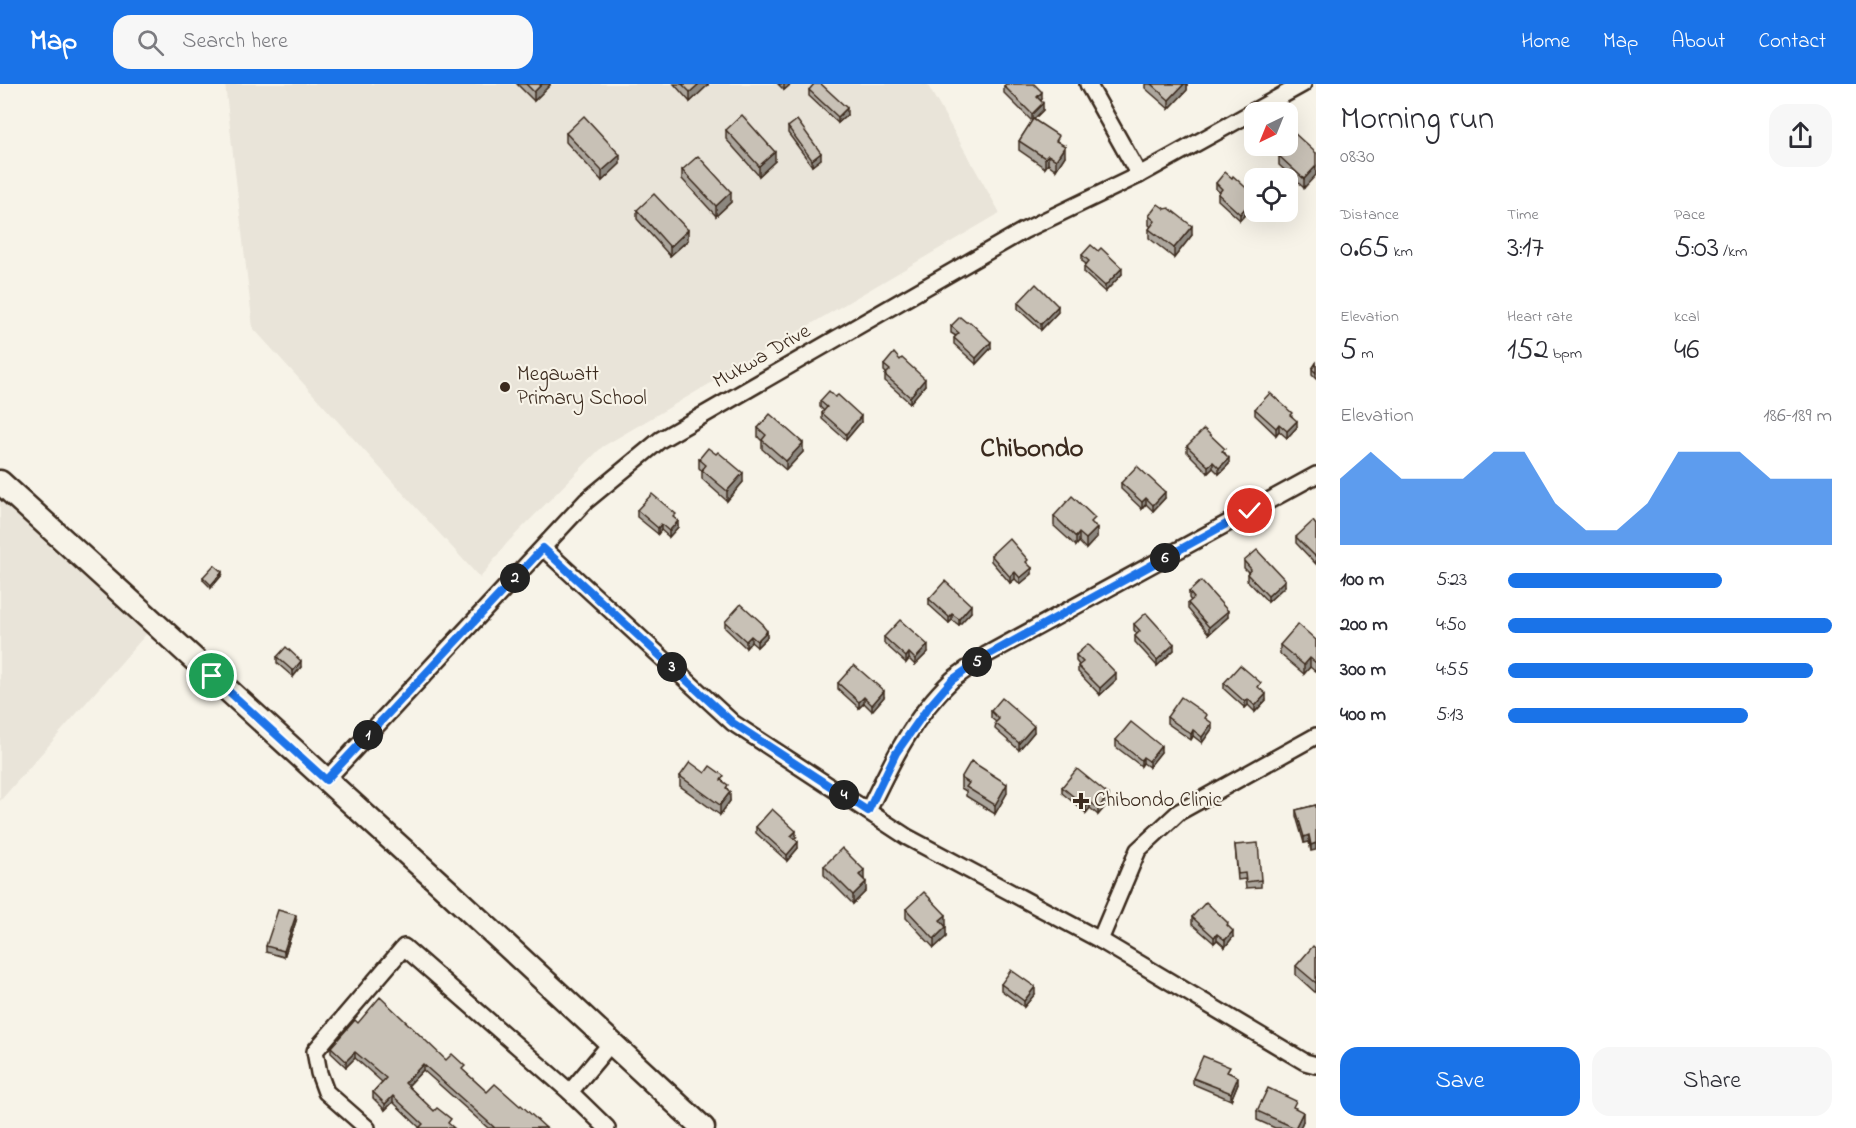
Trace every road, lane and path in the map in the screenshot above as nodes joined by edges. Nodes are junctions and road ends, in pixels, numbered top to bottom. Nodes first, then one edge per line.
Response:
1 (1088, 84) edge
2 (1304, 84) edge
3 (1139, 175) junction
4 (1316, 475) edge
5 (0, 482) edge
6 (543, 548) junction
7 (1316, 736) edge
8 (326, 780) junction
9 (868, 811) junction
10 (1100, 940) junction
11 (611, 1043) junction
12 (1316, 1065) edge
13 (570, 1092) junction
14 (363, 1127) edge
15 (607, 1128) edge
16 (703, 1128) edge

1 - 3 street
2 - 3 street, Mukwa Drive
3 - 6 street, Mukwa Drive
4 - 9 street
5 - 8 street
6 - 8 street, Mukwa Drive
6 - 9 street
7 - 10 street
8 - 11 street
9 - 10 street
10 - 12 street
11 - 13 street
11 - 16 street
13 - 14 street
13 - 15 street

